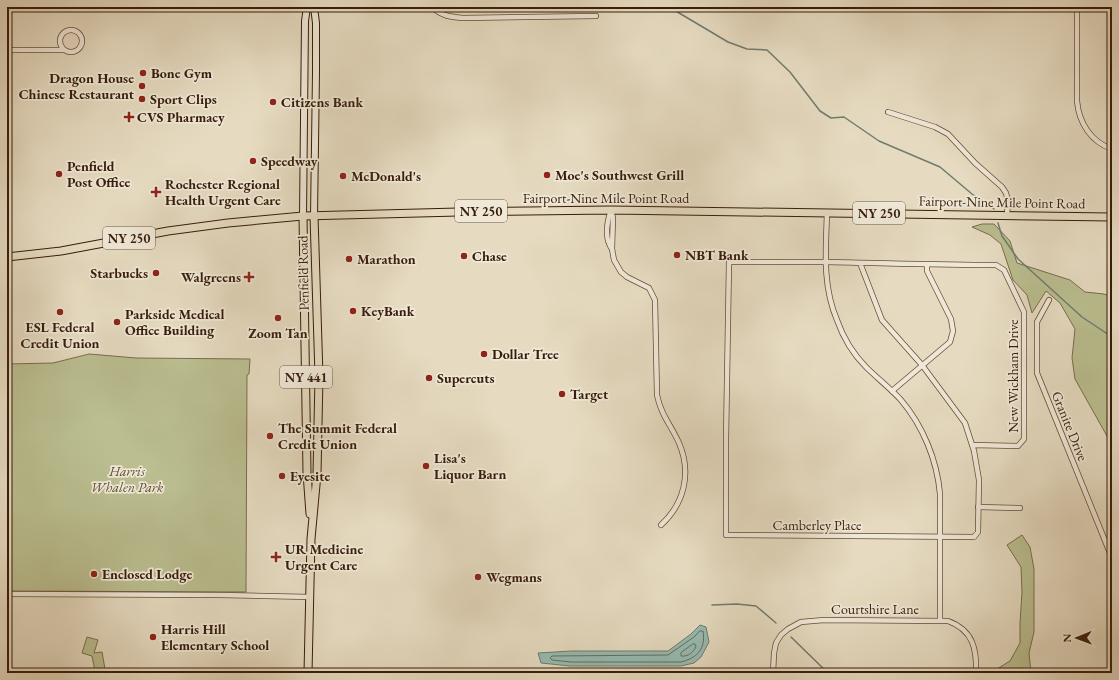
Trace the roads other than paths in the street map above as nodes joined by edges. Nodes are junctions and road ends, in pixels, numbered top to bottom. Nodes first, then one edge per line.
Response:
1 (307, 7) edge
2 (314, 7) edge
3 (432, 7) edge
4 (933, 7) edge
5 (1076, 7) edge
6 (913, 8) dead end
7 (596, 16) dead end
8 (7, 50) edge
9 (64, 50) junction
10 (888, 112) dead end
11 (1112, 149) edge
12 (611, 210) junction
13 (827, 212) junction
14 (1007, 215) junction
15 (304, 216) junction
16 (314, 216) junction
17 (1112, 217) edge
18 (7, 257) edge
19 (825, 262) junction
20 (860, 263) junction
21 (926, 265) junction
22 (1049, 300) dead end
23 (922, 365) junction
24 (892, 391) junction
25 (726, 439) joint
26 (972, 445) junction
27 (978, 507) junction
28 (1020, 508) dead end
29 (660, 525) dead end
30 (941, 537) junction
31 (311, 539) junction
32 (1112, 558) edge
33 (7, 594) edge
34 (310, 597) junction
35 (940, 620) junction
36 (308, 673) edge
37 (773, 673) edge
38 (976, 673) edge

1 - 15 main road, Penfield Road / NY 441
2 - 16 main road, Penfield Road / NY 441
3 - 7 street
4 - 6 street
5 - 11 street
8 - 9 street
9 - 9 street
10 - 14 street
12 - 13 main road, Fairport-Nine Mile Point Road / NY 250
12 - 16 main road, Fairport-Nine Mile Point Road / NY 250
12 - 29 street
13 - 14 main road, Fairport-Nine Mile Point Road / NY 250
13 - 19 street
14 - 17 main road, Fairport-Nine Mile Point Road / NY 250
15 - 16 main road, Fairport-Nine Mile Point Road / NY 250
15 - 18 main road, Fairport-Nine Mile Point Road / NY 250
15 - 31 main road, Penfield Road / NY 441
16 - 31 main road, Penfield Road / NY 441
19 - 20 street, New Wickham Drive
19 - 24 street
19 - 25 street, New Wickham Drive
20 - 21 street, New Wickham Drive
20 - 23 street, Camberley Place
21 - 23 street
21 - 26 street, New Wickham Drive
22 - 32 street, Granite Drive
23 - 24 street
23 - 26 street, Camberley Place
24 - 30 street
25 - 30 street, Camberley Place
26 - 27 street, Camberley Place
27 - 28 street
27 - 30 street, Camberley Place
30 - 35 street
31 - 34 main road, Penfield Road / NY 441
33 - 34 street
34 - 36 main road, Penfield Road / NY 441
35 - 37 street, Courtshire Lane
35 - 38 street, Courtshire Lane

